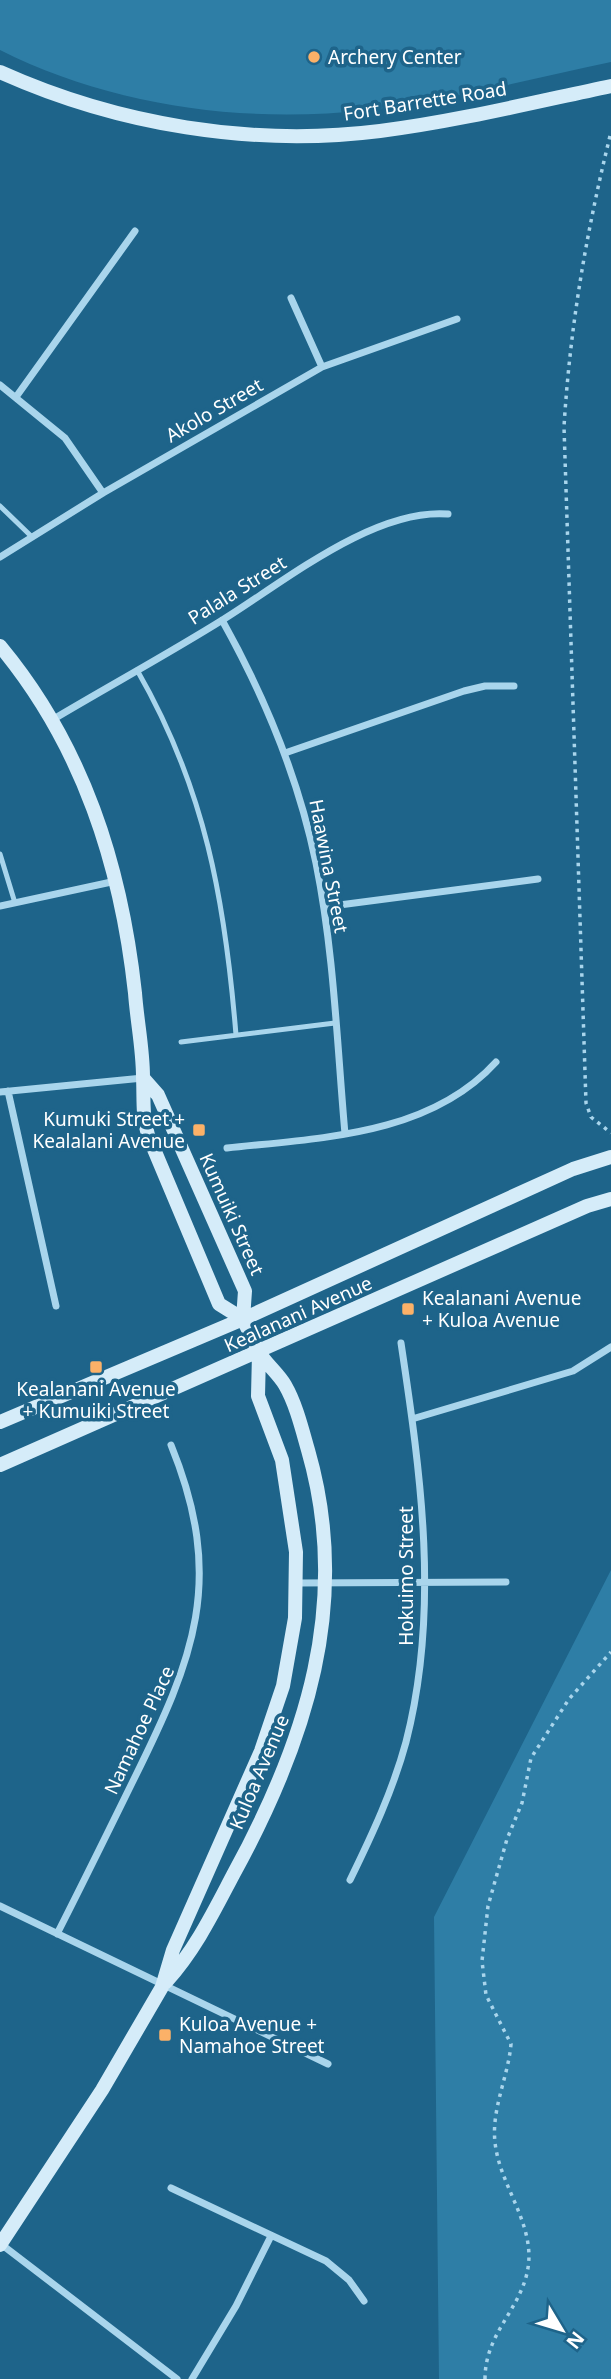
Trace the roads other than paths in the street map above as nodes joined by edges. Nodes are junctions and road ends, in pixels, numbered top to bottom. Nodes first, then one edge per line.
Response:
1 (0, 72) edge
2 (611, 86) edge
3 (135, 231) dead end
4 (291, 298) dead end
5 (457, 319) dead end
6 (322, 367) junction
7 (0, 385) edge
8 (16, 397) junction
9 (103, 493) junction
10 (0, 506) edge
11 (449, 514) dead end
12 (31, 536) junction
13 (0, 557) edge
14 (222, 620) junction
15 (0, 646) edge
16 (137, 670) junction
17 (514, 686) dead end
18 (52, 720) junction
19 (285, 753) junction
20 (0, 854) edge
21 (538, 879) dead end
22 (117, 881) junction
23 (15, 903) junction
24 (0, 906) edge
25 (324, 907) junction
26 (335, 1023) junction
27 (236, 1035) junction
28 (181, 1042) dead end
29 (496, 1062) dead end
30 (143, 1078) junction
31 (4, 1091) edge
32 (345, 1134) junction
33 (227, 1148) dead end
34 (611, 1157) edge
35 (611, 1199) edge
36 (56, 1306) dead end
37 (243, 1319) junction
38 (401, 1343) dead end
39 (611, 1347) edge
40 (260, 1353) junction
41 (412, 1419) junction
42 (0, 1422) edge
43 (171, 1445) dead end
44 (0, 1465) edge
45 (506, 1582) dead end
46 (297, 1583) junction
47 (325, 1584) junction
48 (425, 1584) junction
49 (350, 1880) dead end
50 (0, 1906) edge
51 (57, 1934) junction
52 (162, 1987) junction
53 (328, 2064) dead end
54 (171, 2188) dead end
55 (271, 2236) junction
56 (1, 2244) edge
57 (364, 2301) dead end
58 (177, 2379) edge
59 (192, 2379) edge

1 - 2 street, Fort Barrette Road
3 - 8 street
4 - 6 street
5 - 6 street, Akolo Street
6 - 9 street, Akolo Street
7 - 8 street
8 - 9 street
9 - 12 street, Akolo Street
10 - 12 lane
11 - 14 street, Palala Street
12 - 13 street, Akolo Street
14 - 16 street, Palala Street
14 - 19 street, Haawina Street
15 - 18 street
16 - 18 street, Palala Street
16 - 27 lane
17 - 19 street
18 - 22 street
19 - 25 street, Haawina Street
20 - 23 lane
21 - 25 street
22 - 23 street
22 - 30 street
23 - 24 street
25 - 26 street, Haawina Street
26 - 27 lane
26 - 32 street, Haawina Street
27 - 28 lane
29 - 32 street
30 - 31 street
30 - 37 street, Kumuiki Street
30 - 37 street
31 - 36 street
32 - 33 street
34 - 37 street, Kealanani Avenue
35 - 40 street, Kealanani Avenue
37 - 40 street, Kuloa Avenue
37 - 42 street, Kealanani Avenue
38 - 41 street, Hokuimo Street
39 - 41 street
40 - 44 street, Kealanani Avenue
40 - 46 street, Kuloa Avenue
40 - 47 street, Kuloa Avenue
41 - 48 street, Hokuimo Street
43 - 51 street, Namahoe Place
45 - 48 street
46 - 47 street
46 - 52 street, Kuloa Avenue
47 - 48 street
47 - 52 street, Kuloa Avenue
48 - 49 street, Hokuimo Street
50 - 51 street
51 - 52 street
52 - 53 street
52 - 56 street, Kuloa Avenue
54 - 55 street
55 - 57 street
55 - 59 street
56 - 58 street

